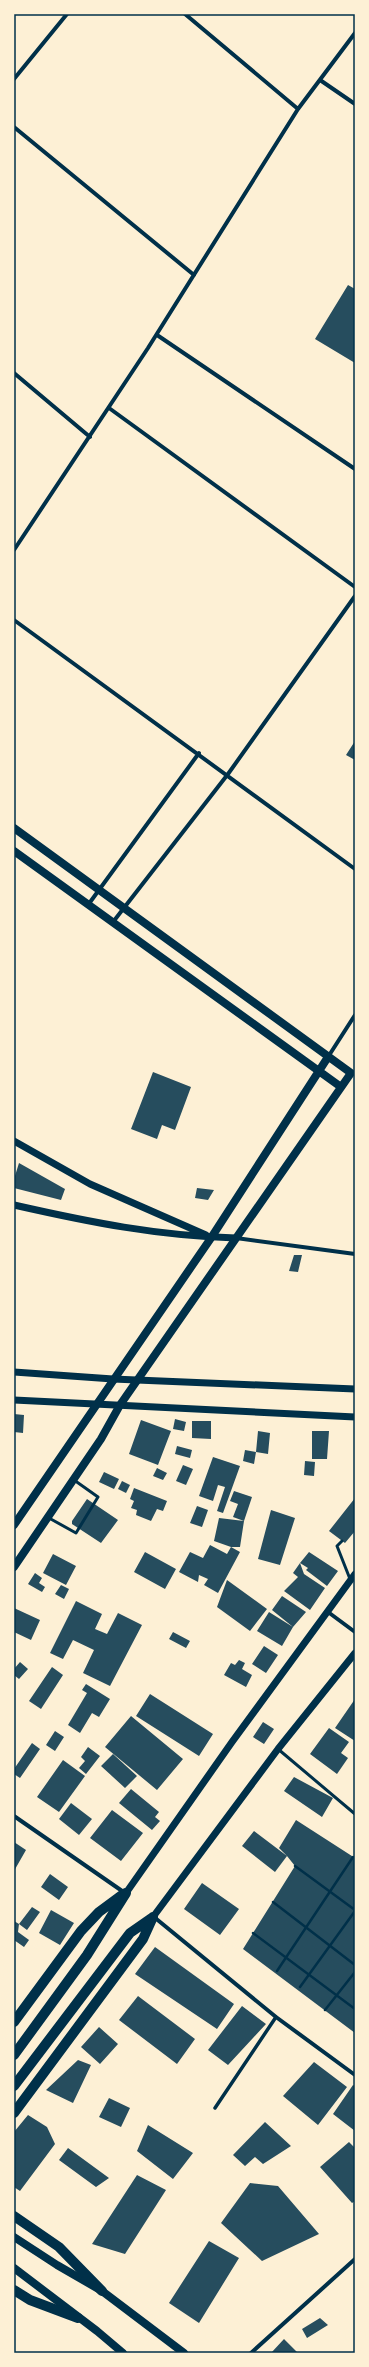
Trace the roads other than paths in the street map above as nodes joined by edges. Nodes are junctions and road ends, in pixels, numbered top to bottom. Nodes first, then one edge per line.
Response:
1 (67, 14) edge
2 (185, 14) edge
3 (355, 33) edge
4 (14, 79) edge
5 (320, 80) junction
6 (355, 104) edge
7 (298, 109) junction
8 (14, 127) edge
9 (194, 275) junction
10 (157, 335) junction
11 (14, 373) edge
12 (109, 408) junction
13 (90, 437) junction
14 (355, 469) edge
15 (14, 550) edge
16 (355, 588) edge
17 (355, 596) edge
18 (14, 620) edge
19 (199, 754) junction
20 (228, 774) junction
21 (14, 828) edge
22 (14, 851) edge
23 (355, 869) edge
24 (99, 890) junction
25 (88, 905) junction
26 (124, 908) junction
27 (113, 922) junction
28 (355, 1015) edge
29 (328, 1057) junction
30 (353, 1070) edge
31 (319, 1071) junction
32 (341, 1087) junction
33 (14, 1141) edge
34 (14, 1205) edge
35 (212, 1238) junction
36 (236, 1238) junction
37 (355, 1254) edge
38 (14, 1372) edge
39 (113, 1379) junction
40 (138, 1380) junction
41 (355, 1389) edge
42 (14, 1400) edge
43 (96, 1405) junction
44 (120, 1406) junction
45 (355, 1417) edge
46 (73, 1479) junction
47 (47, 1518) junction
48 (14, 1525) edge
49 (342, 1540) dead end
50 (14, 1567) edge
51 (353, 1577) edge
52 (328, 1612) junction
53 (355, 1632) edge
54 (355, 1653) edge
55 (278, 1748) junction
56 (355, 1814) edge
57 (14, 1816) edge
58 (126, 1893) junction
59 (154, 1917) junction
60 (276, 2017) junction
61 (14, 2022) edge
62 (14, 2055) edge
63 (355, 2075) edge
64 (14, 2086) edge
65 (215, 2108) dead end
66 (14, 2113) edge
67 (14, 2216) edge
68 (14, 2237) edge
69 (355, 2259) edge
70 (14, 2268) edge
71 (14, 2290) edge
72 (102, 2290) junction
73 (78, 2318) junction
74 (123, 2353) edge
75 (184, 2353) edge
76 (250, 2353) edge

1 - 4 street
2 - 7 street
3 - 5 street
5 - 6 street
5 - 7 street
7 - 9 street
8 - 9 street
9 - 10 street
10 - 12 street
10 - 14 street
11 - 13 street
12 - 13 street
12 - 16 street
13 - 15 street
17 - 20 street
18 - 19 street
19 - 20 street
19 - 24 street
20 - 23 street
20 - 26 street
21 - 24 main road
22 - 25 main road
24 - 25 street
24 - 26 main road
25 - 27 main road
26 - 27 street
26 - 29 main road
27 - 31 main road
28 - 29 street
29 - 30 main road
29 - 31 main road
30 - 32 main road
31 - 32 main road
31 - 35 main road
32 - 36 main road
33 - 35 street
34 - 35 street
35 - 36 street
35 - 39 main road
36 - 37 street
36 - 40 main road
38 - 39 street
39 - 40 street
39 - 43 main road
40 - 41 street
40 - 44 main road
42 - 43 street
43 - 44 street
43 - 48 main road
44 - 45 street
44 - 46 main road
46 - 47 main road
46 - 47 lane
47 - 50 main road
49 - 51 lane
51 - 52 street
52 - 53 street
52 - 58 street
54 - 55 street
55 - 56 lane
55 - 59 street
57 - 58 street
58 - 61 main road
58 - 62 main road
59 - 60 street
59 - 64 main road
59 - 66 main road
60 - 63 street
60 - 65 street
67 - 72 main road
68 - 72 main road
69 - 76 street
70 - 73 main road
71 - 73 main road
72 - 75 main road
73 - 74 main road

